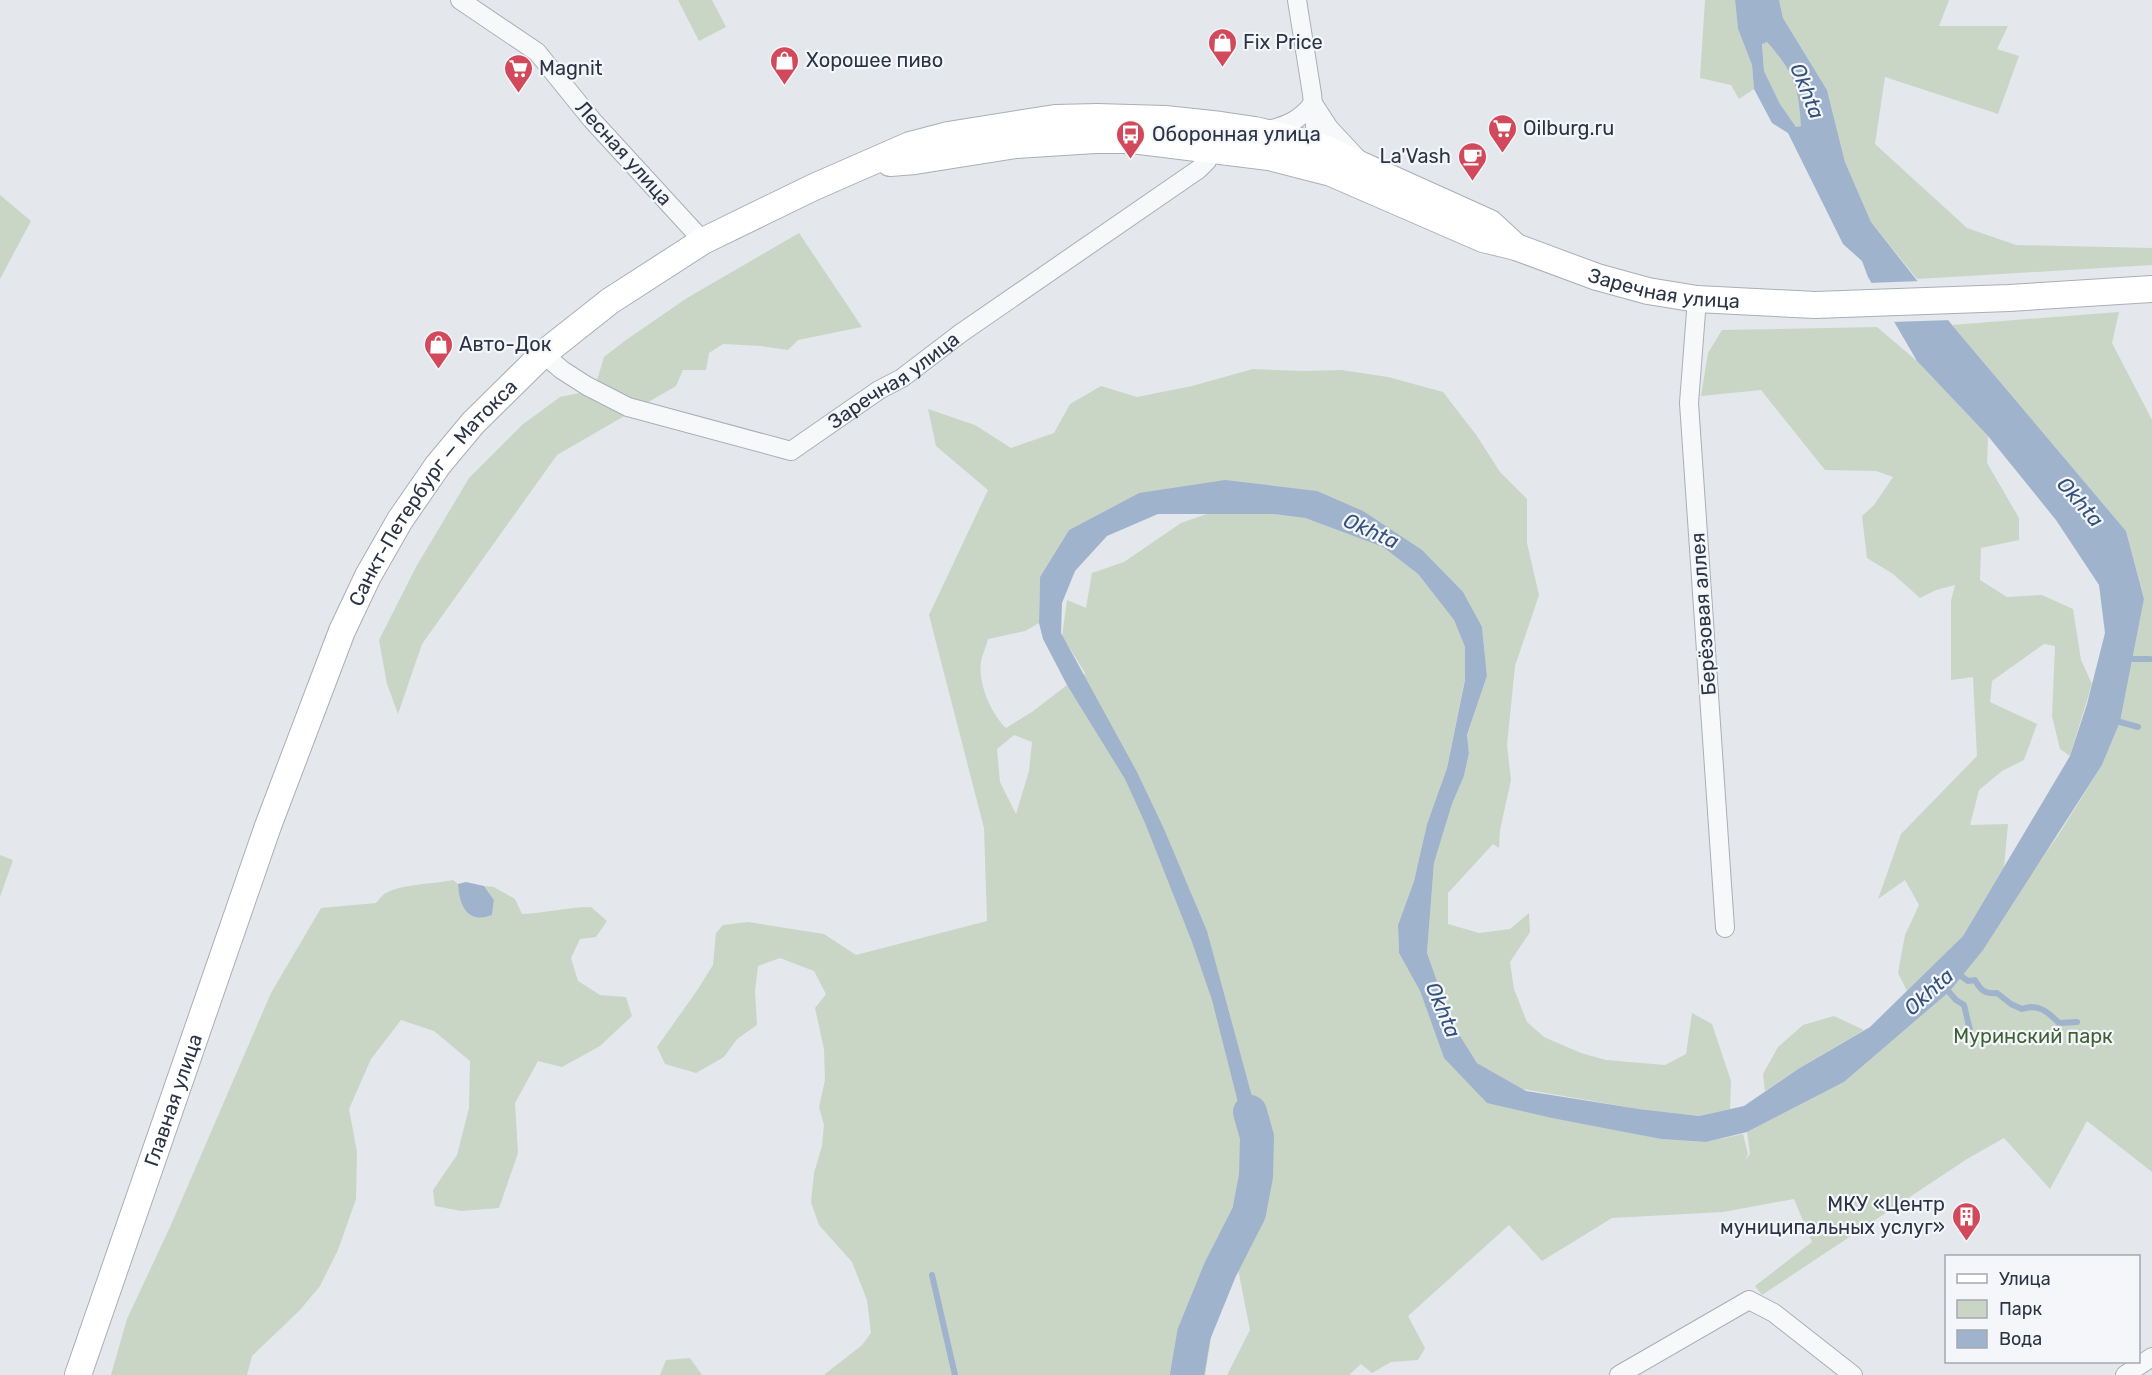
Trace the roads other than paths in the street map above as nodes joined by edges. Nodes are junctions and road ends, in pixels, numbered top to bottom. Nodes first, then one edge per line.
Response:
1 (460, 0) edge
2 (1298, 0) edge
3 (1313, 103) junction
4 (1262, 132) junction
5 (1317, 145) junction
6 (1209, 148) junction
7 (1269, 157) junction
8 (865, 165) junction
9 (1375, 181) junction
10 (704, 240) junction
11 (2152, 289) edge
12 (1697, 299) junction
13 (543, 354) junction
14 (268, 826) joint
15 (1725, 928) dead end
16 (2152, 1357) edge
17 (78, 1375) edge
18 (1619, 1375) edge
19 (1853, 1375) edge
20 (2125, 1375) edge

1 - 10 street, Лесная улица
2 - 3 street
3 - 4 street
3 - 5 street
3 - 9 street
4 - 5 main road, Санкт-Петербург — Матокса
4 - 8 main road, Санкт-Петербург — Матокса
5 - 7 street
5 - 9 main road, Заречная улица
6 - 7 main road, Санкт-Петербург — Матокса
6 - 8 main road, Санкт-Петербург — Матокса
6 - 13 street, Заречная улица
7 - 9 main road, Санкт-Петербург — Матокса
8 - 10 main road, Санкт-Петербург — Матокса
9 - 12 main road, Заречная улица
10 - 13 main road, Санкт-Петербург — Матокса
11 - 12 main road, Заречная улица
12 - 15 street, Берёзовая аллея
13 - 14 main road, Санкт-Петербург — Матокса
14 - 17 main road, Главная улица
16 - 20 street
18 - 19 street

